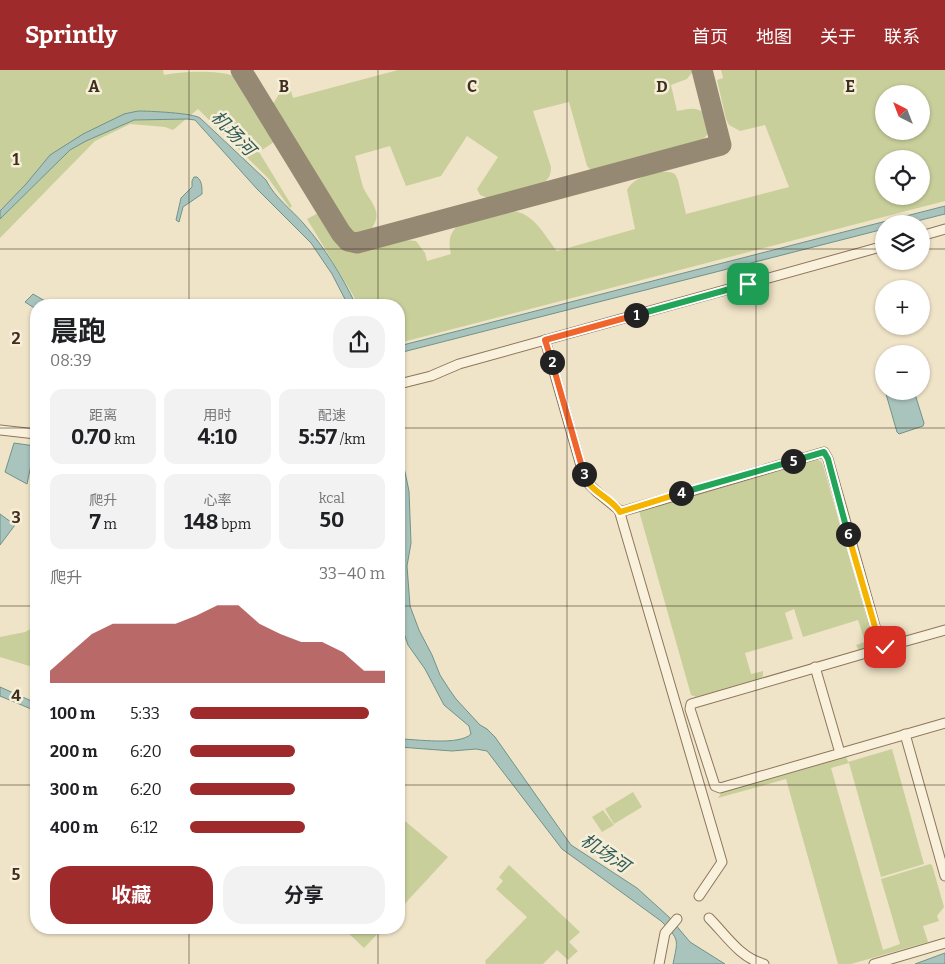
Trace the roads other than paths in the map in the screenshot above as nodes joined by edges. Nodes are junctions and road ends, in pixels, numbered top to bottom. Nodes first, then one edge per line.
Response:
1 (945, 229) edge
2 (930, 233) edge
3 (875, 248) edge
4 (545, 340) junction
5 (405, 382) edge
6 (0, 430) edge
7 (30, 433) edge
8 (620, 512) junction
9 (945, 630) edge
10 (880, 644) junction
11 (815, 667) junction
12 (945, 722) edge
13 (905, 734) junction
14 (840, 753) junction
15 (945, 876) edge
16 (698, 896) dead end
17 (709, 918) dead end
18 (678, 919) dead end
19 (945, 943) edge
20 (659, 964) edge
21 (764, 964) edge
22 (874, 964) edge

1 - 2 street
3 - 4 street
4 - 5 street
4 - 8 street
6 - 7 street
8 - 10 street
8 - 16 street
9 - 10 street
10 - 11 street
11 - 14 street
11 - 14 street
12 - 13 street
13 - 14 street
13 - 15 street
17 - 21 street
18 - 20 street
19 - 22 street

